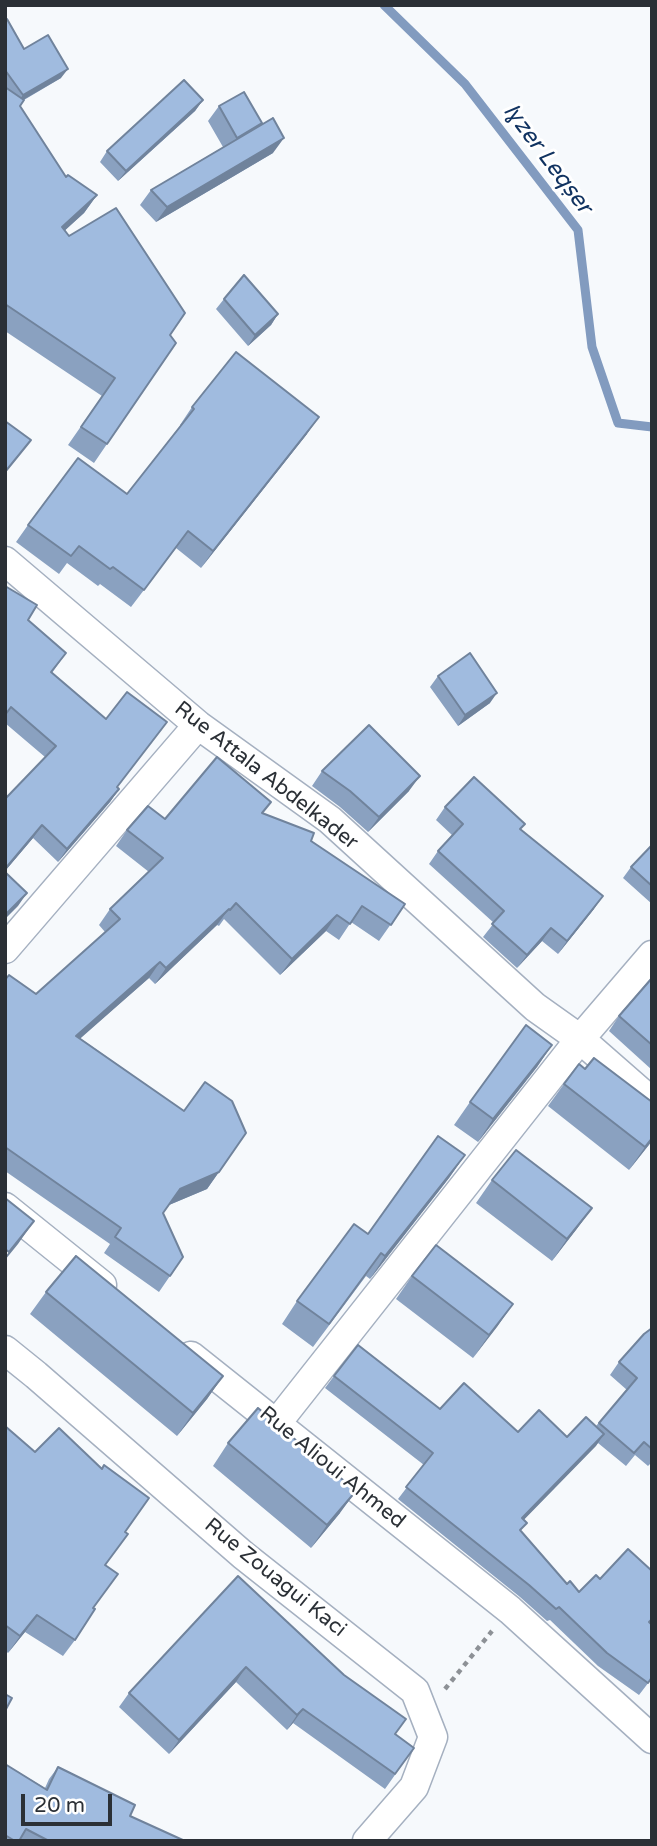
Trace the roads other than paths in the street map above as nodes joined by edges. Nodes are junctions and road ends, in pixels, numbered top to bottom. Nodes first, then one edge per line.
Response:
1 (7, 567) edge
2 (198, 725) junction
3 (5, 949) edge
4 (652, 955) edge
5 (580, 1039) junction
6 (652, 1102) edge
7 (5, 1207) edge
8 (124, 1302) edge
9 (168, 1337) edge
10 (5, 1350) edge
11 (276, 1424) junction
12 (652, 1739) edge
13 (367, 1841) edge

1 - 2 street, Rue Attala Abdelkader
2 - 3 street
2 - 5 street, Rue Attala Abdelkader
4 - 5 street
5 - 6 street, Rue Attala Abdelkader
5 - 11 street
7 - 8 street
9 - 11 street, Rue Alioui Ahmed
10 - 13 street, Rue Zouagui Kaci
11 - 12 street, Rue Alioui Ahmed

